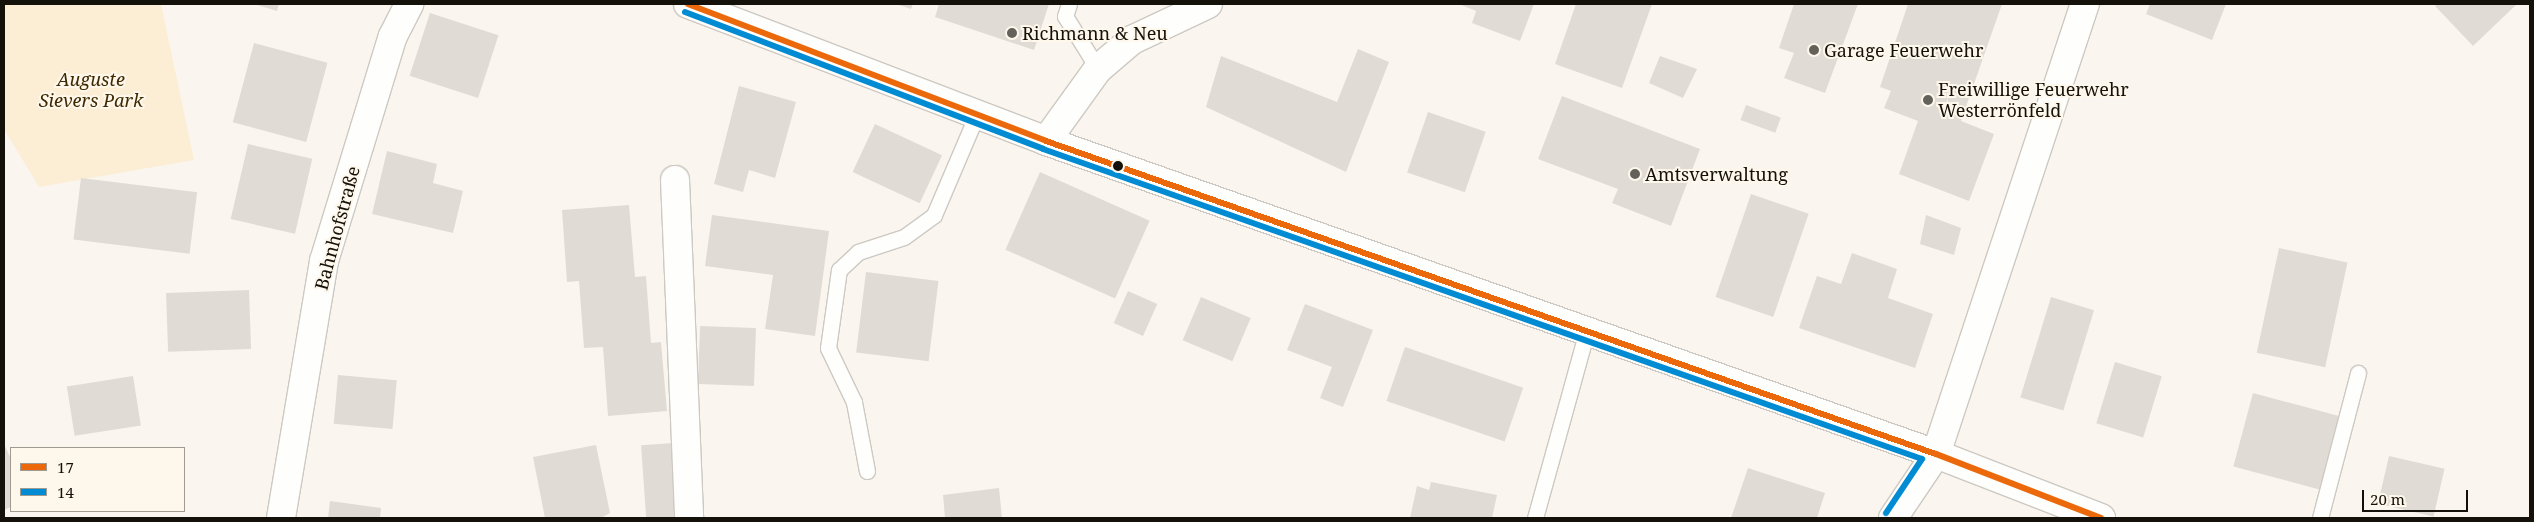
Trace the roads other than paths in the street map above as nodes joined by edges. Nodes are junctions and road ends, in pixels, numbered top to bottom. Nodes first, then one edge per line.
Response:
1 (410, 4) edge
2 (688, 4) edge
3 (1069, 4) edge
4 (1208, 4) edge
5 (2078, 10) edge
6 (1098, 69) junction
7 (977, 114) junction
8 (1046, 140) junction
9 (675, 180) dead end
10 (1587, 331) junction
11 (2358, 373) dead end
12 (1936, 454) junction
13 (867, 471) dead end
14 (281, 518) edge
15 (689, 518) edge
16 (1535, 518) edge
17 (1893, 518) edge
18 (2101, 518) edge
19 (2320, 518) edge

1 - 14 street, Bahnhofstraße
2 - 7 street
3 - 6 lane
4 - 6 street
5 - 12 street
6 - 8 street
7 - 8 street
7 - 13 lane
8 - 10 street
9 - 15 street
10 - 12 street
10 - 16 lane
11 - 19 lane
12 - 17 street
12 - 18 street

